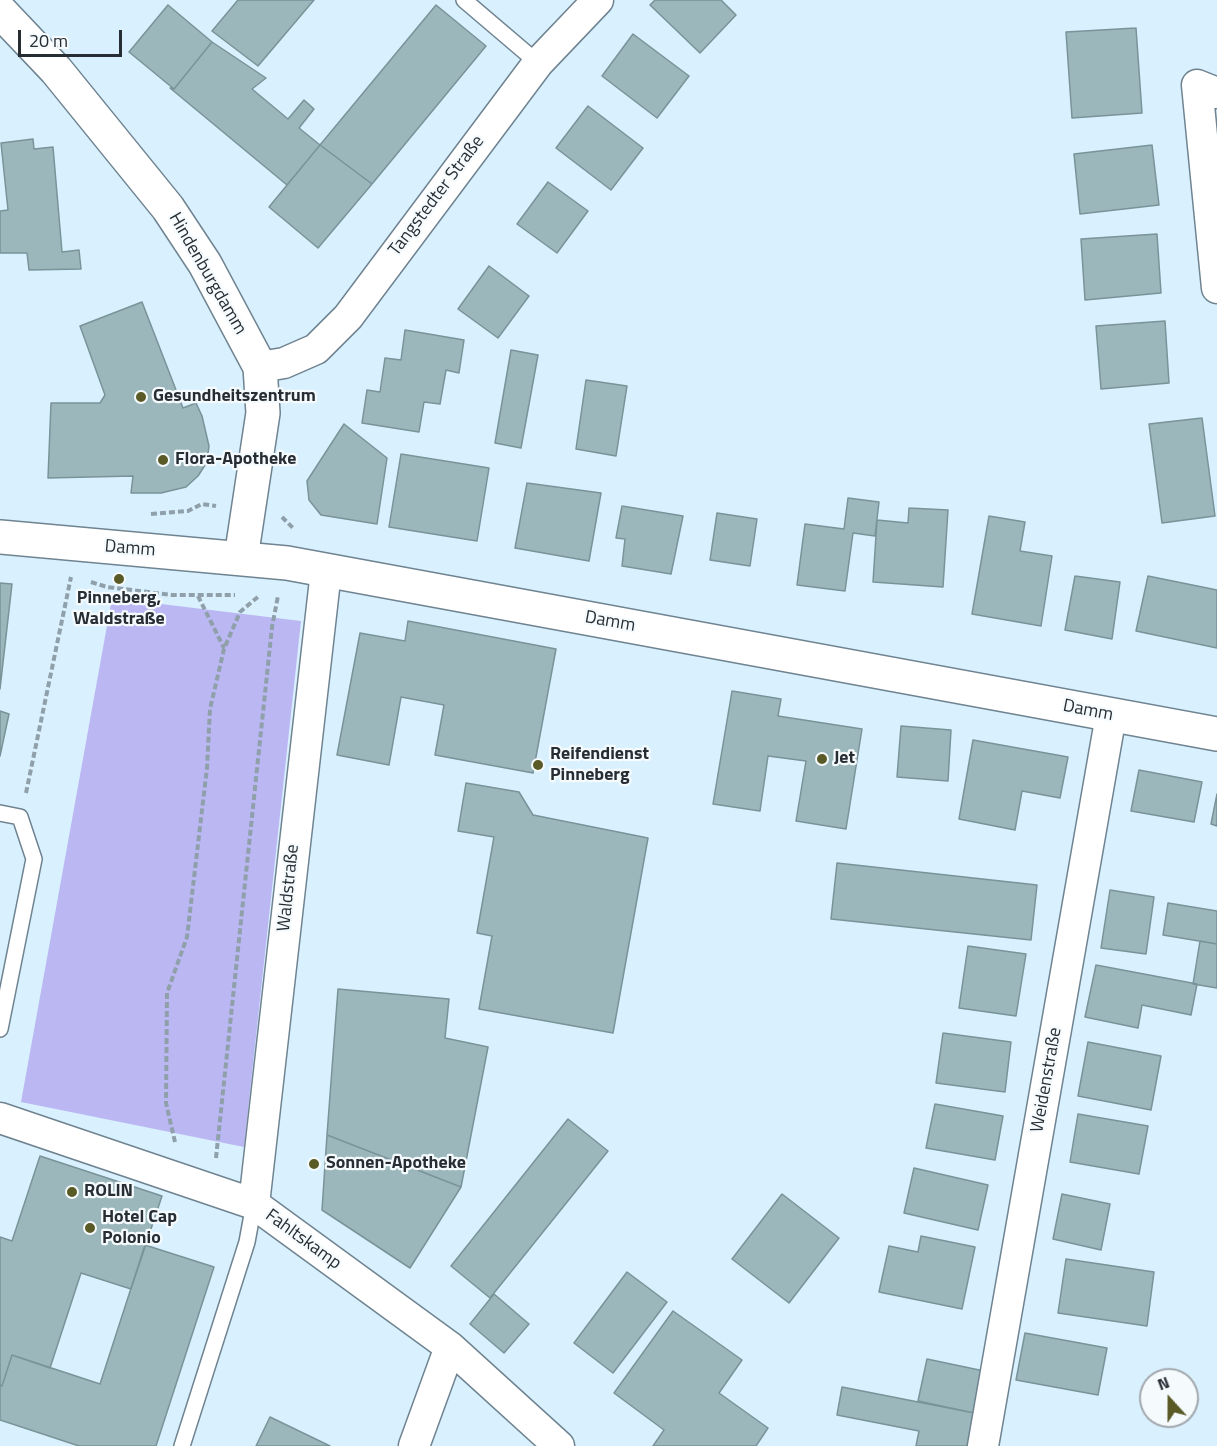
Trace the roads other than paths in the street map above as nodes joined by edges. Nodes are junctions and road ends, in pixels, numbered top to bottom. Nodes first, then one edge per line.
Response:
1 (464, 0) edge
2 (598, 0) edge
3 (0, 11) edge
4 (538, 63) junction
5 (1217, 93) edge
6 (1217, 288) edge
7 (260, 367) junction
8 (0, 537) edge
9 (241, 558) junction
10 (326, 571) junction
11 (1111, 715) junction
12 (1217, 734) edge
13 (0, 813) edge
14 (0, 1029) edge
15 (0, 1118) edge
16 (254, 1204) junction
17 (450, 1347) junction
18 (182, 1446) edge
19 (414, 1446) edge
20 (560, 1446) edge
21 (983, 1446) edge

1 - 4 lane
2 - 4 street, Tangstedter Straße
3 - 7 main road, Hindenburgdamm
4 - 7 street, Tangstedter Straße
5 - 6 street
7 - 9 main road, Hindenburgdamm
8 - 9 main road, Damm
9 - 10 main road, Damm
10 - 11 main road, Damm
10 - 16 street, Waldstraße
11 - 12 main road, Damm
11 - 21 street, Weidenstraße
13 - 14 lane
15 - 16 street, Fahltskamp
16 - 17 street, Fahltskamp
16 - 18 lane
17 - 19 street
17 - 20 street, Fahltskamp

